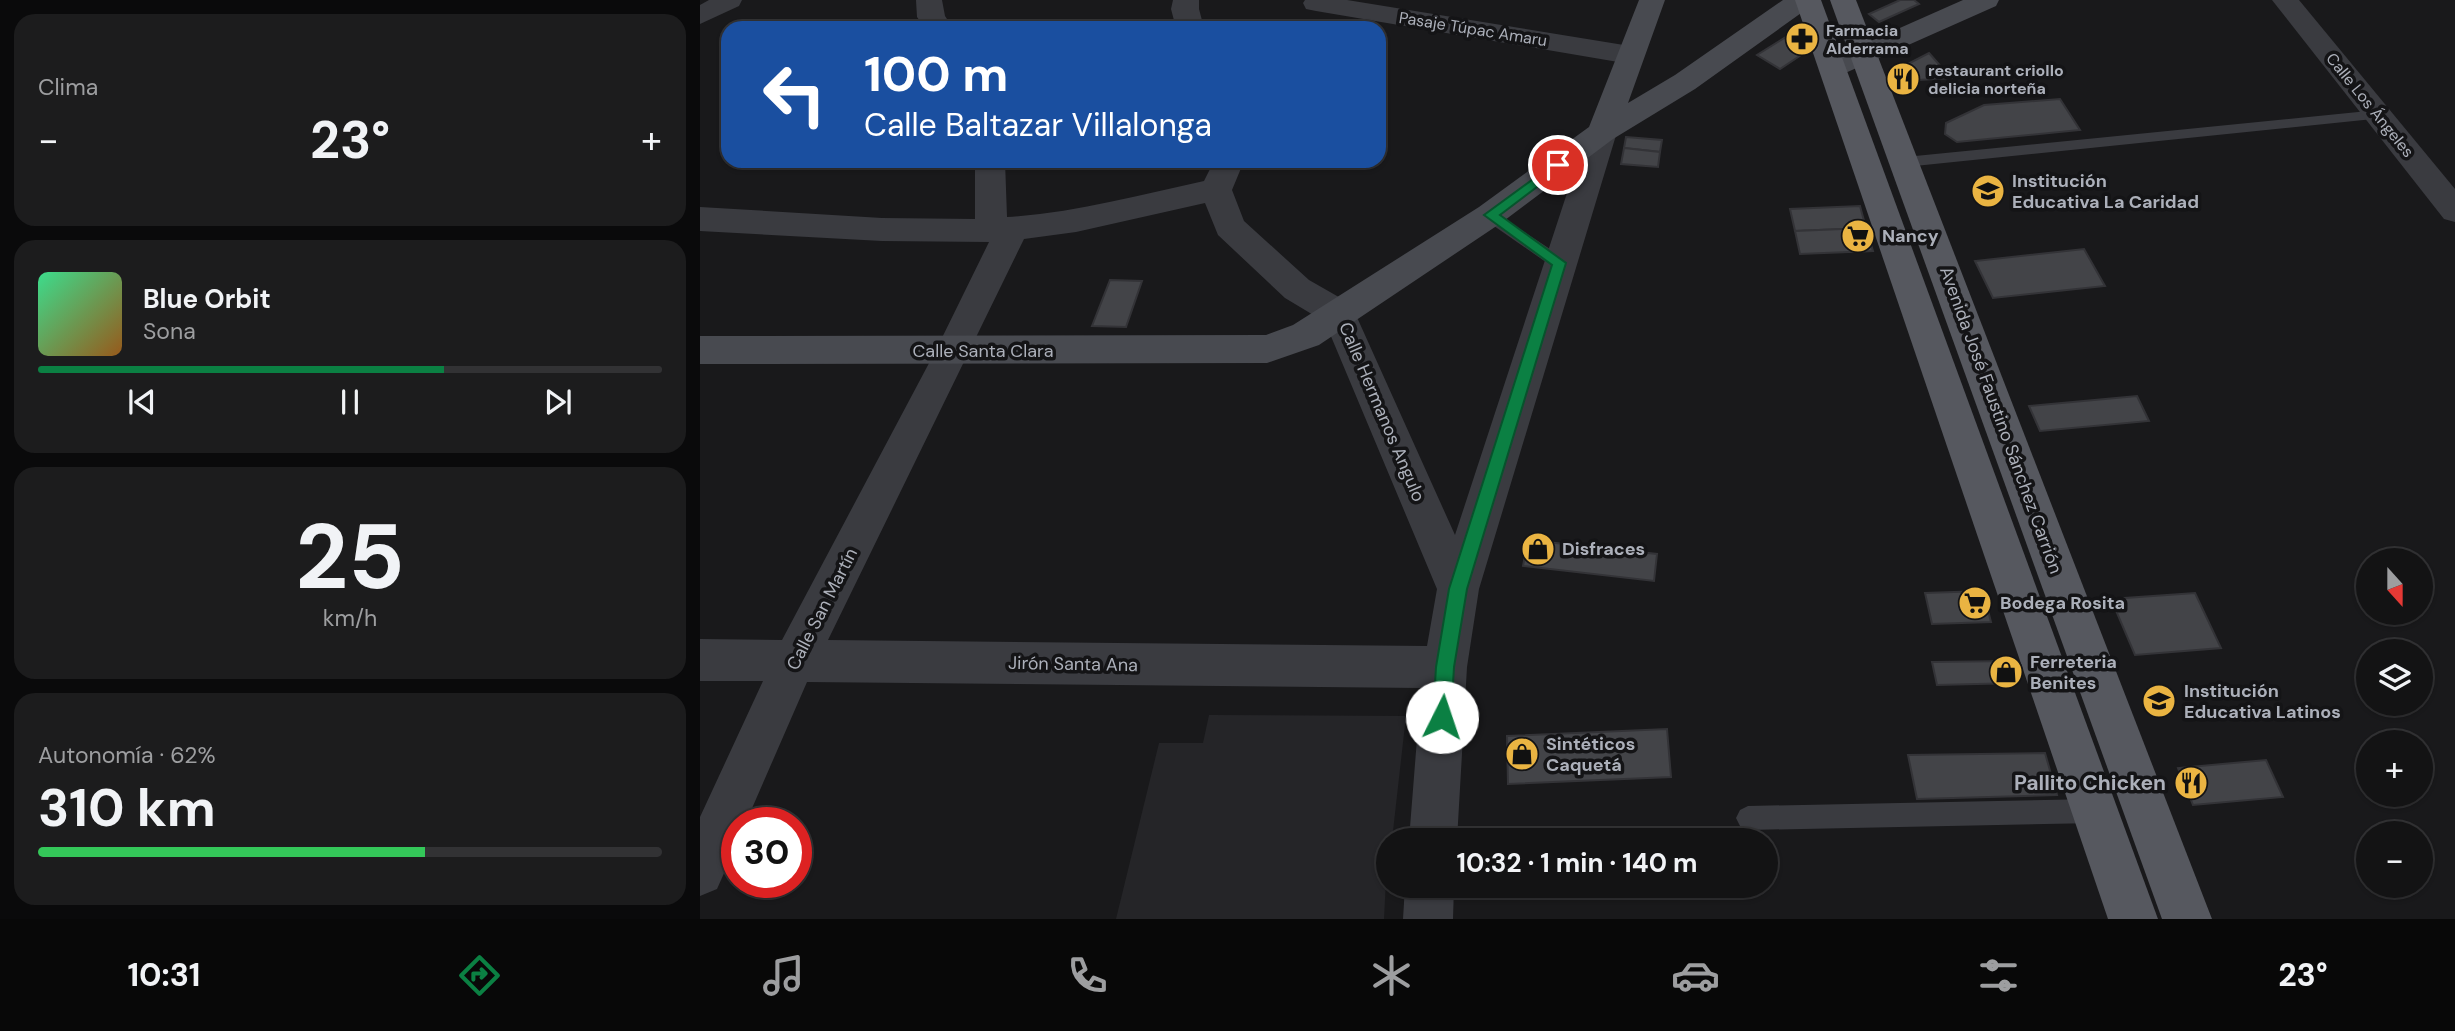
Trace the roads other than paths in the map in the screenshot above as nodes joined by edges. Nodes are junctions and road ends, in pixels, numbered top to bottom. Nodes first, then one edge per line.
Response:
1 (729, 0) edge
2 (929, 0) edge
3 (1186, 0) edge
4 (1652, 0) edge
5 (1801, 0) edge
6 (1808, 0) edge
7 (1843, 0) edge
8 (1986, 0) edge
9 (2285, 0) edge
10 (1316, 3) dead end
11 (700, 16) edge
12 (934, 21) edge
13 (1188, 21) edge
14 (1629, 59) junction
15 (1848, 62) junction
16 (1685, 82) junction
17 (2378, 115) junction
18 (1602, 132) junction
19 (1905, 162) junction
20 (991, 168) edge
21 (1223, 175) edge
22 (2455, 211) edge
23 (1490, 215) junction
24 (700, 219) edge
25 (1001, 229) junction
26 (1559, 263) junction
27 (1339, 313) junction
28 (700, 350) edge
29 (953, 351) junction
30 (1458, 589) junction
31 (700, 660) edge
32 (794, 662) junction
33 (1445, 667) junction
34 (2097, 811) junction
35 (1748, 818) dead end
36 (1434, 828) edge
37 (700, 872) edge
38 (1429, 898) edge
39 (1428, 919) edge
40 (2133, 919) edge
41 (2187, 919) edge

1 - 11 street
2 - 12 street
3 - 13 street
4 - 14 main road
5 - 16 main road, Calle Santa Clara
6 - 15 main road, Avenida José Faustino Sánchez Carrión
7 - 15 main road, Avenida José Faustino Sánchez Carrión
8 - 15 main road
9 - 17 street, Calle Los Ángeles
10 - 14 street, Pasaje Túpac Amaru
14 - 16 main road
14 - 18 main road
15 - 19 main road, Avenida José Faustino Sánchez Carrión
15 - 34 main road, Avenida José Faustino Sánchez Carrión
16 - 18 main road, Calle Santa Clara
17 - 19 lane
17 - 22 street, Calle Los Ángeles
18 - 23 main road, Calle Santa Clara
18 - 26 street
19 - 41 main road, Avenida José Faustino Sánchez Carrión
20 - 25 street
21 - 25 street
21 - 27 street, Calle Hermanos Angulo
23 - 26 lane
23 - 27 main road, Calle Santa Clara
24 - 25 street
25 - 29 street, Calle San Martín
26 - 30 street
27 - 29 main road, Calle Santa Clara
27 - 30 street, Calle Hermanos Angulo
28 - 29 main road, Calle Santa Clara
29 - 32 street, Calle San Martín
30 - 33 street
31 - 32 street, Jirón Santa Ana
32 - 33 street, Jirón Santa Ana
32 - 37 street, Calle San Martín
33 - 36 street
34 - 35 lane
34 - 40 main road, Avenida José Faustino Sánchez Carrión
38 - 39 street

